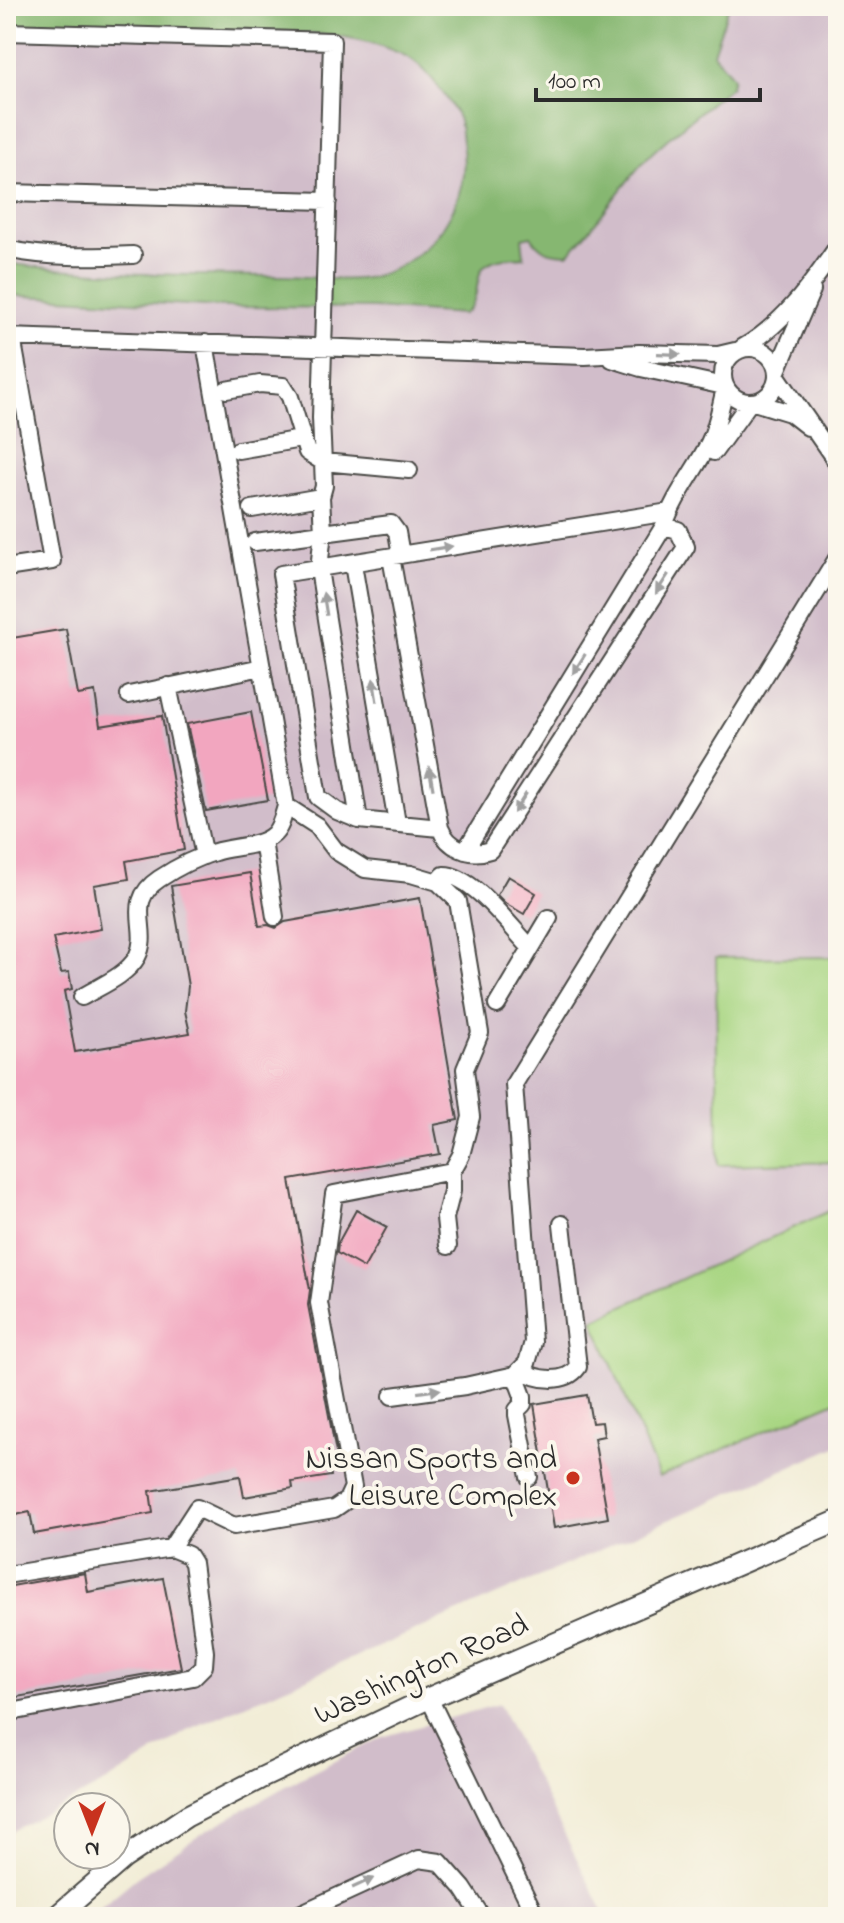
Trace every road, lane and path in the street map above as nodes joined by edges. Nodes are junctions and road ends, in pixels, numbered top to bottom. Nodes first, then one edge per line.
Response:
1 (6, 32) edge
2 (6, 193) edge
3 (328, 201) junction
4 (838, 246) edge
5 (6, 249) edge
6 (133, 255) dead end
7 (819, 274) junction
8 (9, 337) edge
9 (205, 343) junction
10 (323, 347) junction
11 (739, 350) junction
12 (602, 356) junction
13 (777, 373) junction
14 (725, 388) junction
15 (226, 390) dead end
16 (752, 402) junction
17 (815, 433) junction
18 (301, 439) junction
19 (238, 450) dead end
20 (323, 462) junction
21 (838, 464) edge
22 (409, 470) dead end
23 (321, 497) junction
24 (252, 509) dead end
25 (666, 519) junction
26 (323, 532) junction
27 (255, 542) dead end
28 (396, 556) junction
29 (838, 557) edge
30 (353, 564) junction
31 (6, 568) edge
32 (319, 569) junction
33 (262, 667) junction
34 (168, 686) junction
35 (129, 695) dead end
36 (286, 806) junction
37 (359, 820) junction
38 (397, 823) junction
39 (440, 828) junction
40 (263, 841) junction
41 (465, 851) junction
42 (204, 856) junction
43 (438, 882) junction
44 (275, 917) dead end
45 (549, 918) dead end
46 (531, 948) junction
47 (82, 997) dead end
48 (497, 1005) dead end
49 (452, 1171) junction
50 (562, 1224) dead end
51 (448, 1246) dead end
52 (518, 1372) junction
53 (392, 1396) dead end
54 (529, 1477) dead end
55 (838, 1521) edge
56 (171, 1548) junction
57 (6, 1575) edge
58 (429, 1698) junction
59 (6, 1713) edge
60 (56, 1917) edge
61 (293, 1917) edge
62 (482, 1917) edge
63 (536, 1917) edge

1 - 3 street
2 - 3 street
3 - 10 street
4 - 7 street
5 - 6 street
7 - 11 street
7 - 13 street
8 - 9 street
8 - 31 street
9 - 10 street
9 - 33 street
10 - 12 street
10 - 20 street
12 -> 11 street
11 - 13 street
11 - 14 street
12 - 14 street
13 - 16 street
13 - 17 street
14 - 16 street
14 - 25 street
15 - 18 street
16 - 17 street
16 - 25 street
17 - 21 street
18 - 19 street
18 - 20 street
20 - 22 street
20 - 23 street
23 - 24 street
23 - 26 street
28 -> 25 street
25 -> 41 street
25 -> 41 street
26 - 27 street
26 - 28 street
26 - 32 street
28 - 30 street
39 -> 28 street
29 - 52 street
30 - 32 street
38 -> 30 street
37 -> 32 street
32 - 37 street
33 - 34 street
33 - 36 street
34 - 35 street
34 - 42 street
36 - 40 street
36 - 43 street
37 - 38 street
38 - 39 street
39 - 41 street
40 - 42 street
40 - 44 street
42 - 47 street
43 - 46 street
43 - 49 street
45 - 46 street
46 - 48 street
49 - 51 street
49 - 56 street
50 - 52 street
53 -> 52 street
52 - 54 street
55 - 58 main road, Washington Road
56 - 57 street
56 - 59 street
58 - 60 main road, Washington Road
58 - 63 street
61 -> 62 street

